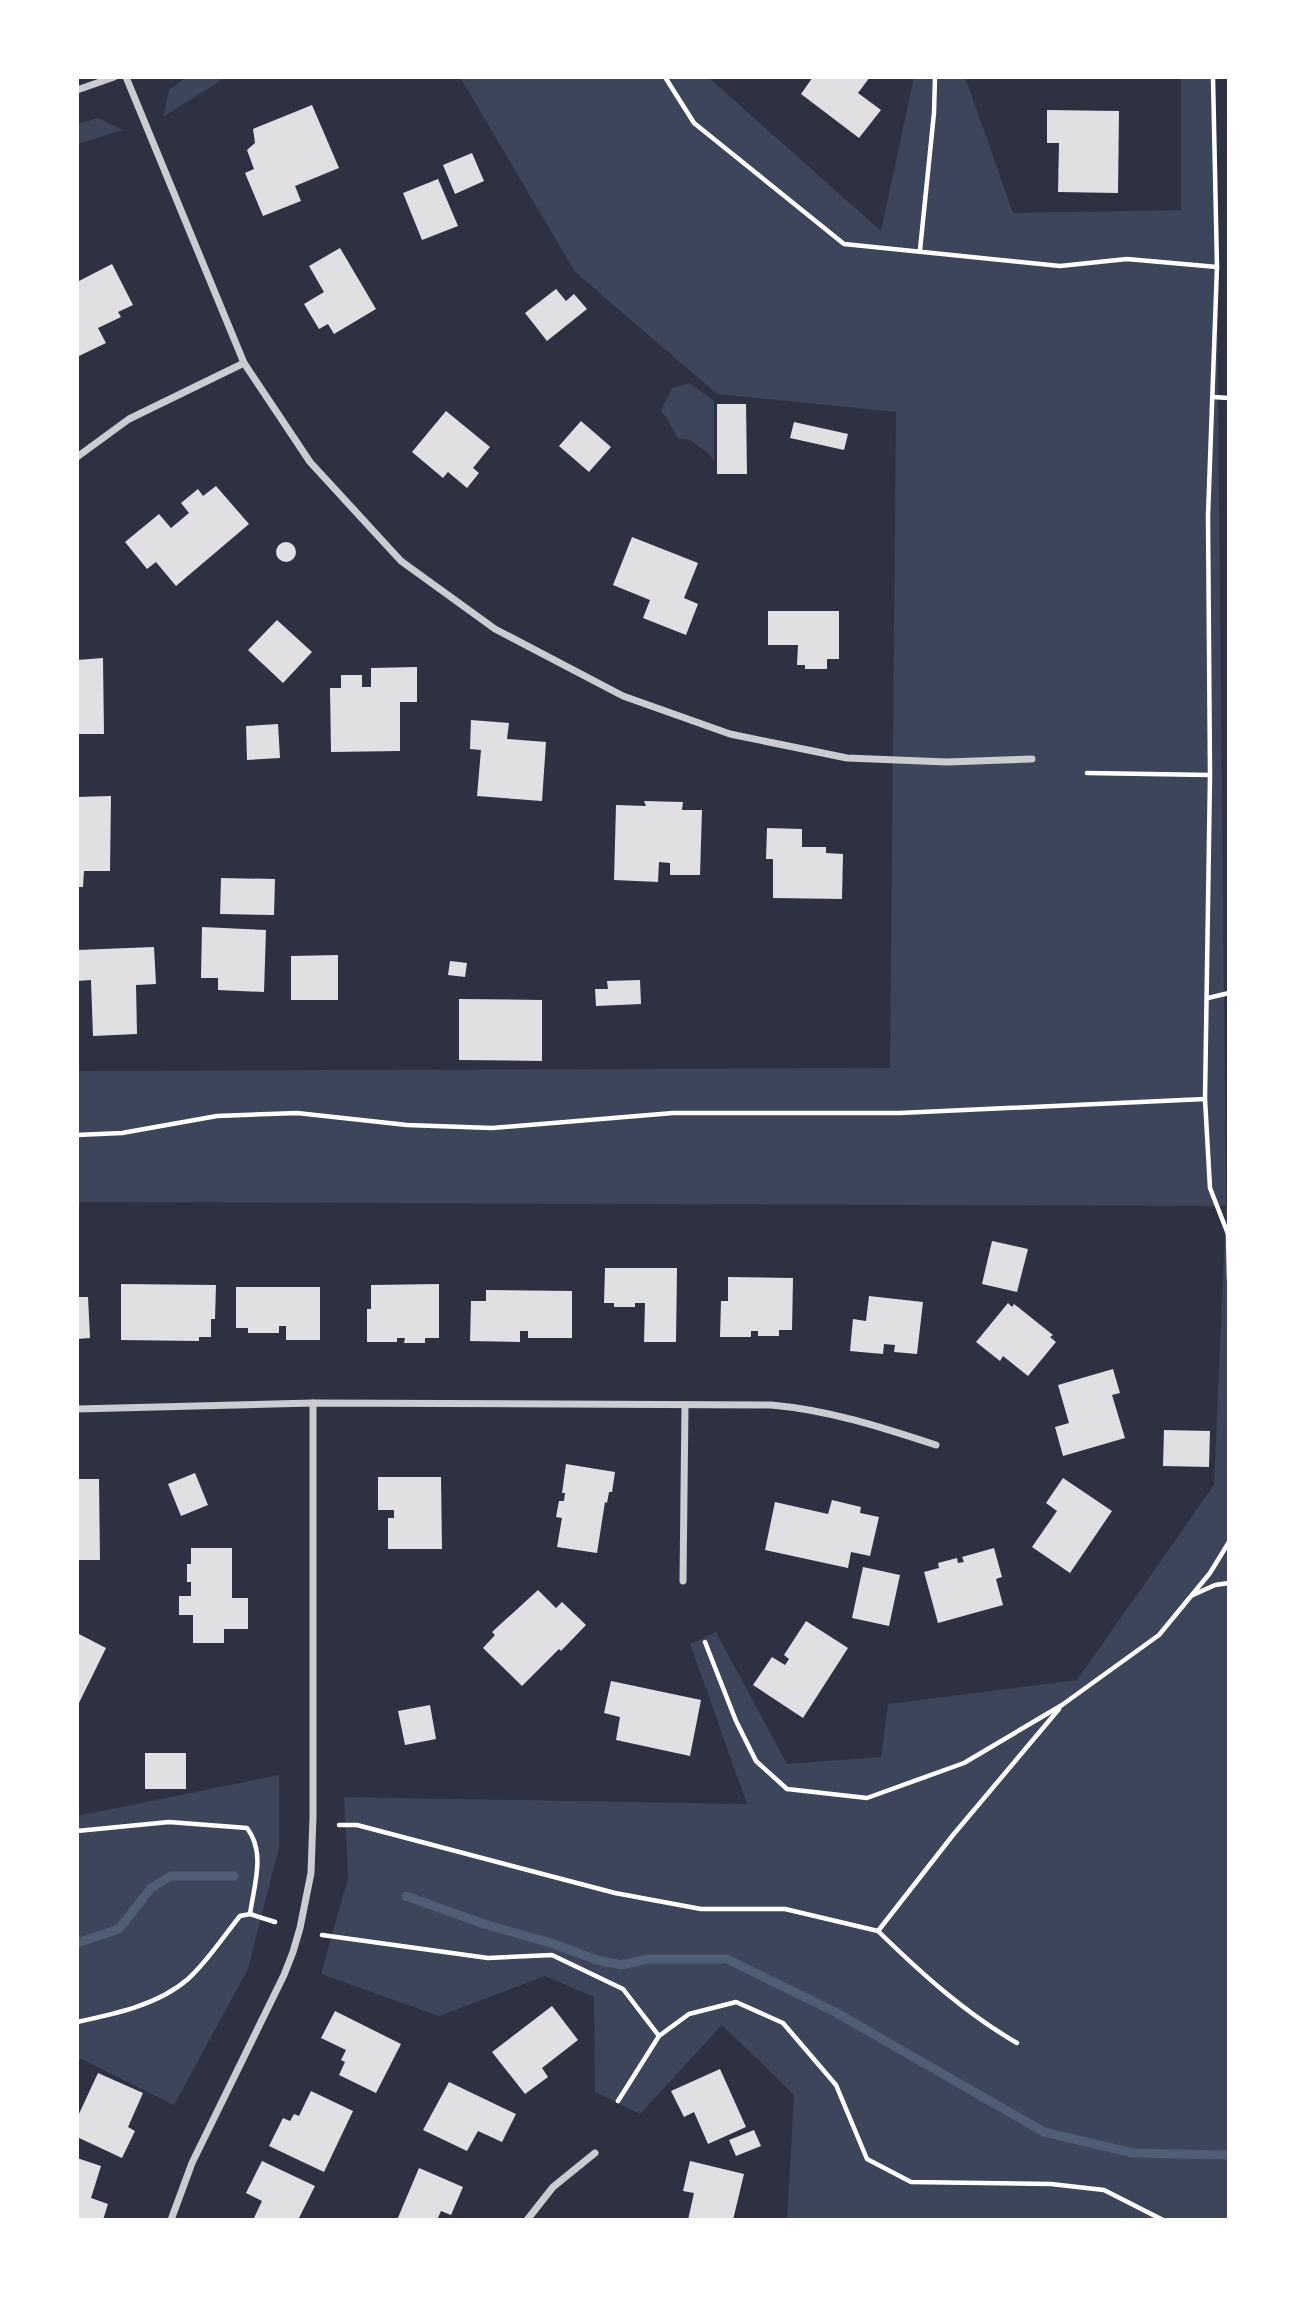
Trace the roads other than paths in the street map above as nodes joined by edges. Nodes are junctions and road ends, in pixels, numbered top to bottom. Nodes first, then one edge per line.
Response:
1 (114, 77) edge
2 (126, 77) edge
3 (77, 90) edge
4 (244, 363) junction
5 (77, 457) edge
6 (1032, 759) dead end
7 (313, 1403) junction
8 (685, 1405) junction
9 (77, 1409) edge
10 (936, 1446) dead end
11 (683, 1581) dead end
12 (595, 2153) dead end
13 (171, 2220) edge
14 (527, 2220) edge

1 - 3 street
2 - 4 street
4 - 5 street
4 - 6 street
7 - 8 street
7 - 9 street
7 - 13 street
8 - 10 street
8 - 11 street
12 - 14 street

